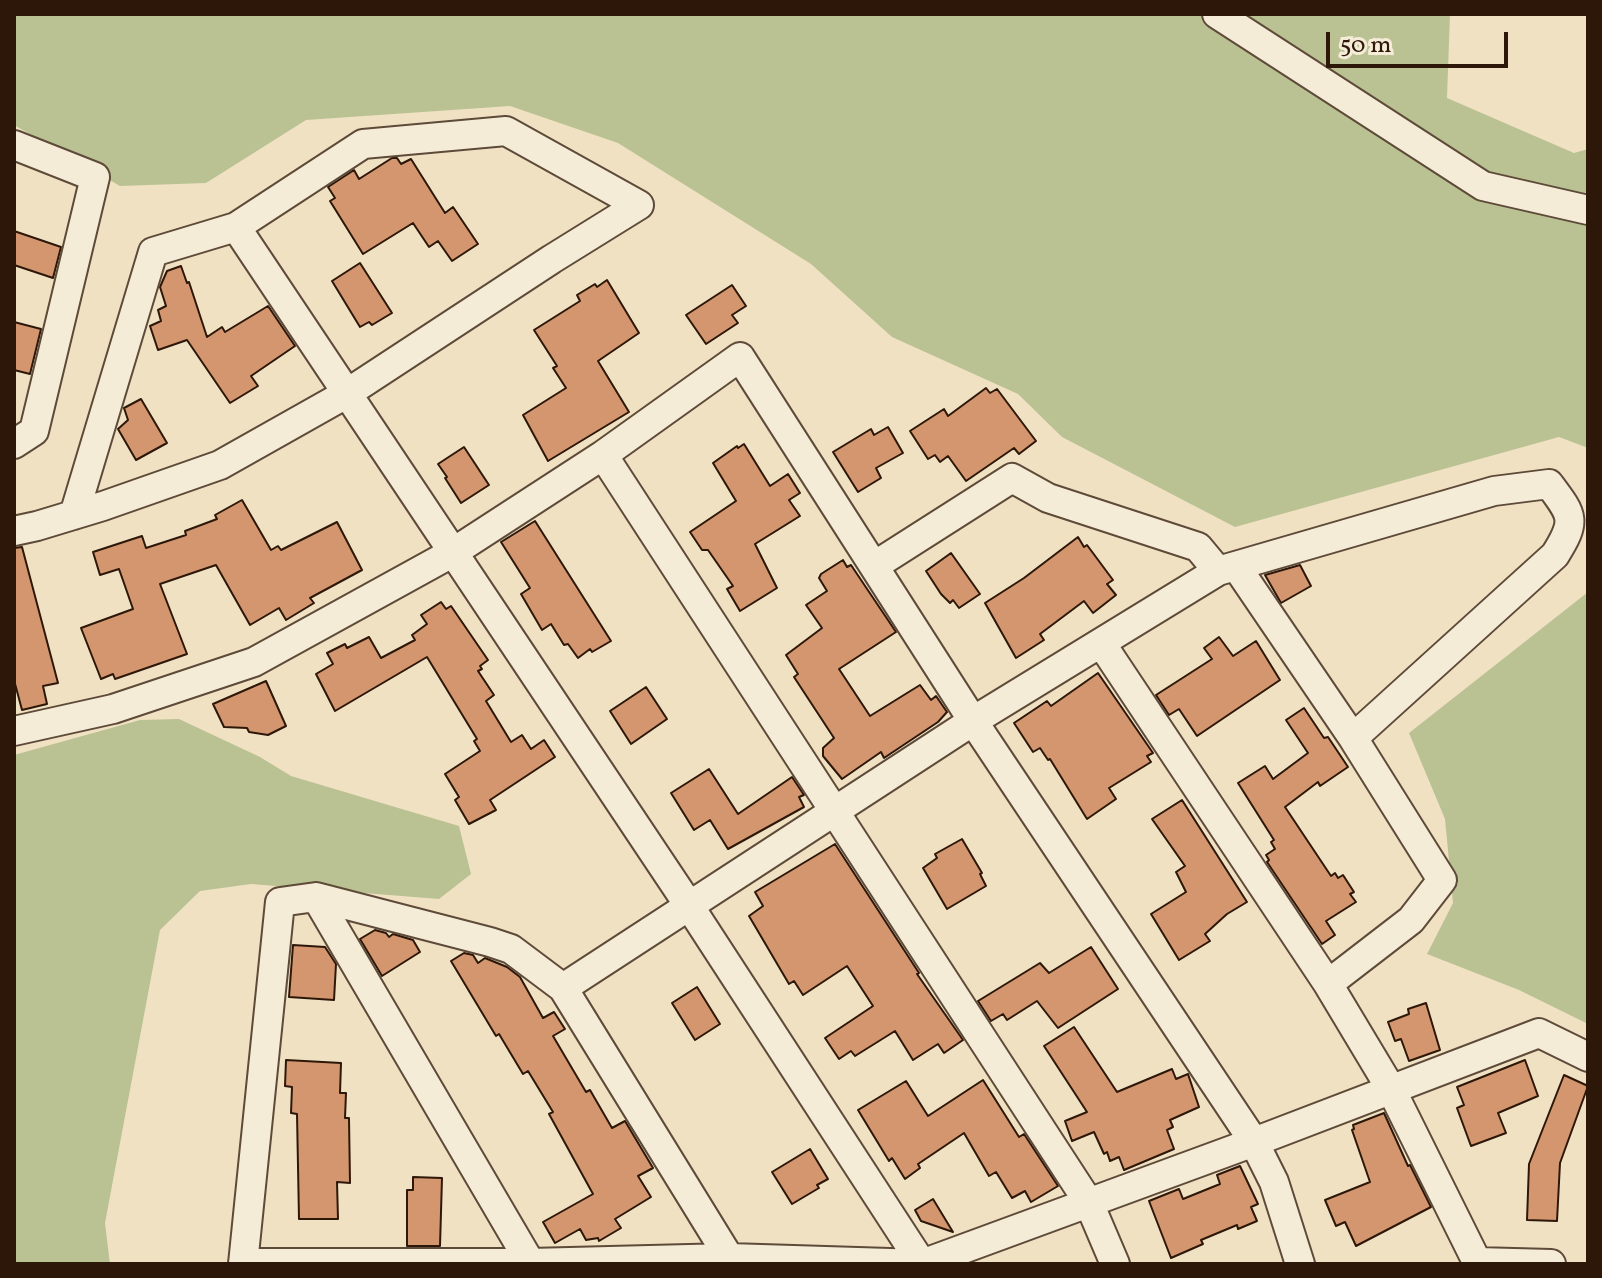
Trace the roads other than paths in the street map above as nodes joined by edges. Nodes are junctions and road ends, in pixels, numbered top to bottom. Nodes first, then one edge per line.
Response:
1 (1217, 14) edge
2 (14, 145) edge
3 (1588, 210) edge
4 (236, 227) junction
5 (346, 394) junction
6 (14, 444) edge
7 (603, 455) junction
8 (74, 515) junction
9 (14, 531) edge
10 (452, 553) junction
11 (874, 566) junction
12 (1227, 568) junction
13 (1101, 643) junction
14 (973, 721) junction
15 (14, 731) edge
16 (1353, 738) junction
17 (834, 810) junction
18 (316, 897) junction
19 (688, 904) junction
20 (1328, 984) junction
21 (563, 988) junction
22 (1588, 1057) edge
23 (1391, 1089) junction
24 (1254, 1142) junction
25 (1089, 1203) junction
26 (731, 1261) edge
27 (243, 1263) edge
28 (1476, 1263) edge
29 (530, 1264) edge
30 (922, 1264) edge
31 (1115, 1264) edge
32 (1300, 1264) edge
33 (1551, 1264) edge

1 - 3 street
2 - 6 street
4 - 5 street
4 - 5 street
4 - 8 street
5 - 8 street
5 - 10 street
7 - 10 street
7 - 11 street
7 - 17 street
8 - 9 street
10 - 15 street
10 - 19 street
11 - 12 street
11 - 14 street
12 - 13 street
12 - 16 street
12 - 16 street
13 - 14 street
13 - 20 street
14 - 17 street
14 - 24 street
16 - 20 street
17 - 19 street
17 - 25 street
18 - 21 street
18 - 27 street
18 - 29 street
19 - 21 street
19 - 30 street
20 - 23 street
21 - 26 street
22 - 23 street
23 - 24 street
23 - 28 street
24 - 25 street
24 - 32 street
25 - 30 street
25 - 31 street
26 - 29 street
26 - 30 street
27 - 29 street
28 - 33 street

